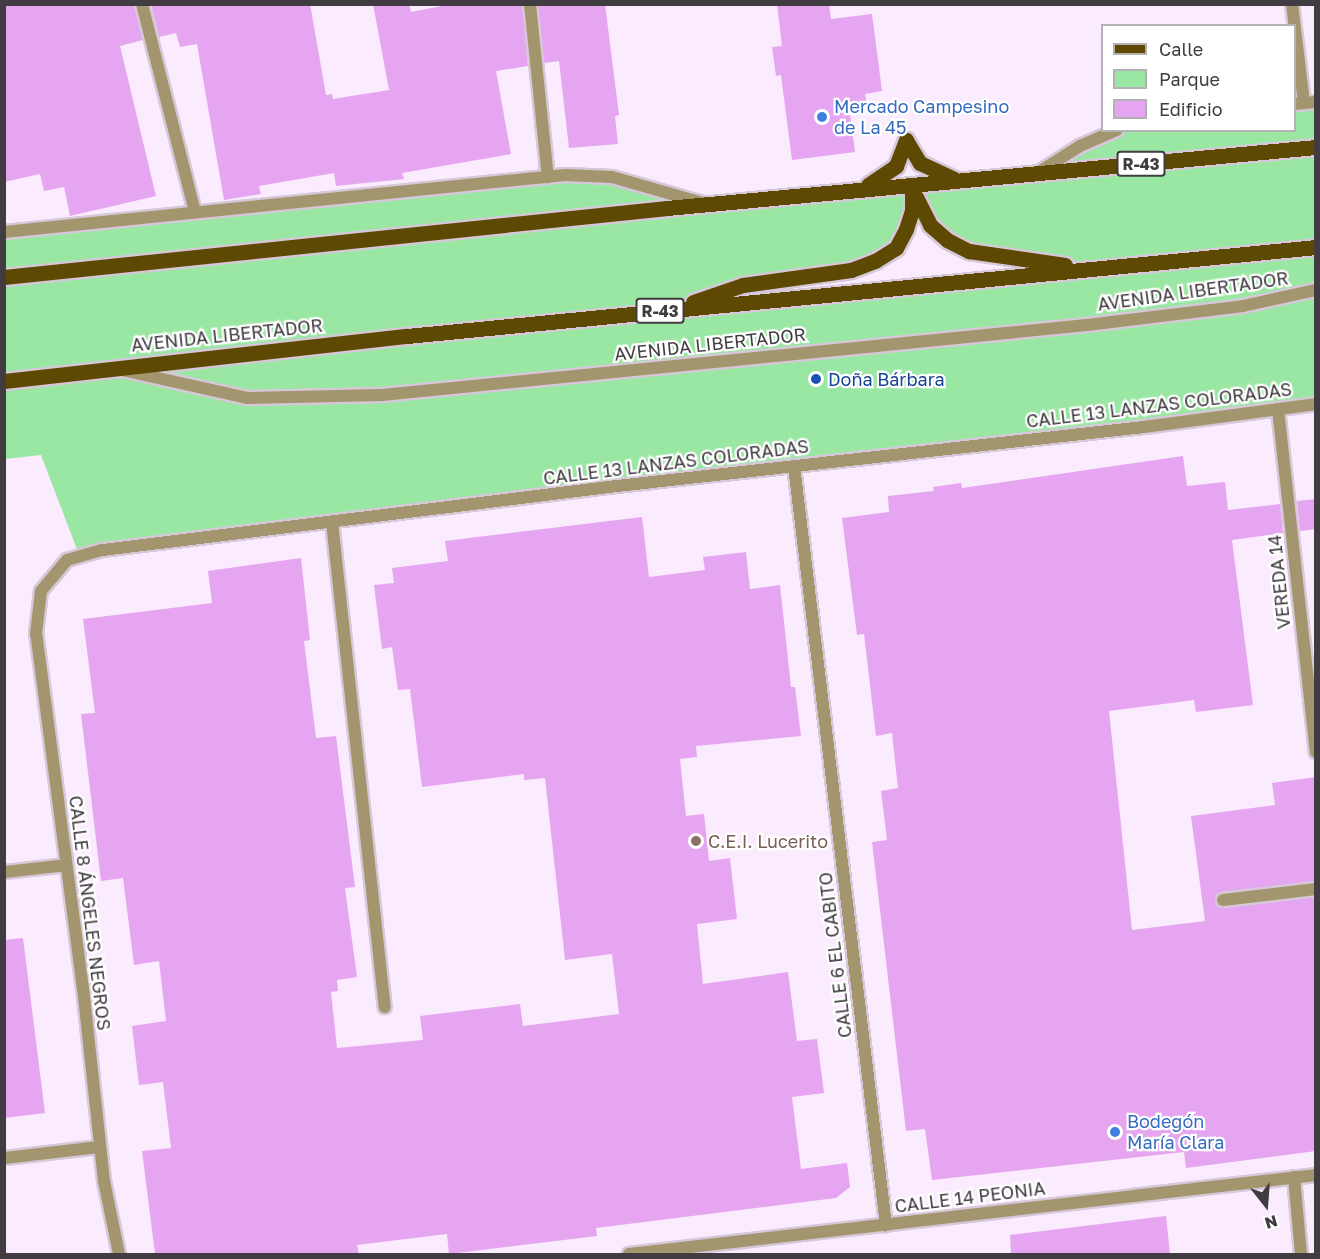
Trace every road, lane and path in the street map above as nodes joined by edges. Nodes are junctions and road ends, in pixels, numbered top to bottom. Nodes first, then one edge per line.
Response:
1 (142, 4) edge
2 (530, 4) edge
3 (1292, 4) edge
4 (1295, 24) edge
5 (1296, 34) edge
6 (1305, 103) edge
7 (1112, 132) edge
8 (1316, 147) edge
9 (1038, 173) junction
10 (548, 177) junction
11 (967, 180) junction
12 (912, 185) junction
13 (849, 191) junction
14 (707, 204) junction
15 (195, 212) junction
16 (4, 232) edge
17 (1316, 247) edge
18 (1100, 268) junction
19 (4, 277) edge
20 (1316, 290) edge
21 (676, 309) junction
22 (109, 367) junction
23 (4, 381) edge
24 (1316, 404) edge
25 (1278, 409) junction
26 (794, 466) junction
27 (332, 522) junction
28 (50, 578) joint
29 (1316, 752) edge
30 (66, 865) junction
31 (4, 872) edge
32 (1316, 889) edge
33 (1223, 900) dead end
34 (385, 1007) dead end
35 (99, 1147) junction
36 (4, 1158) edge
37 (1316, 1175) edge
38 (1294, 1177) junction
39 (886, 1225) junction
40 (119, 1254) edge
41 (629, 1254) edge
42 (1301, 1254) edge

1 - 15 street
2 - 10 street
3 - 4 street
5 - 6 street
7 - 9 street
8 - 9 main road, R-43
9 - 11 main road, R-43
10 - 14 street
10 - 15 street
11 - 12 main road, R-43
11 - 13 main road, R-43
12 - 13 main road, R-43
12 - 18 main road
12 - 21 main road
13 - 14 main road, R-43
14 - 19 main road, R-43
15 - 16 street
17 - 18 main road, AVENIDA LIBERTADOR / R-43
18 - 21 main road, AVENIDA LIBERTADOR / R-43
20 - 22 street, AVENIDA LIBERTADOR
21 - 22 main road, AVENIDA LIBERTADOR / R-43
22 - 23 main road, AVENIDA LIBERTADOR / R-43
24 - 25 street, CALLE 13 LANZAS COLORADAS
25 - 26 street, CALLE 13 LANZAS COLORADAS
25 - 29 street, VEREDA 14
26 - 27 street, CALLE 13 LANZAS COLORADAS
26 - 39 street, CALLE 6 EL CABITO
27 - 28 street, CALLE 13 LANZAS COLORADAS
27 - 34 street
28 - 30 street, CALLE 8 ÁNGELES NEGROS
30 - 31 street
30 - 35 street, CALLE 8 ÁNGELES NEGROS
32 - 33 street
35 - 36 street
35 - 40 street, CALLE 8 ÁNGELES NEGROS
37 - 38 street, CALLE 14 PEONIA
38 - 39 street, CALLE 14 PEONIA
38 - 42 street
39 - 41 street, CALLE 14 PEONIA

